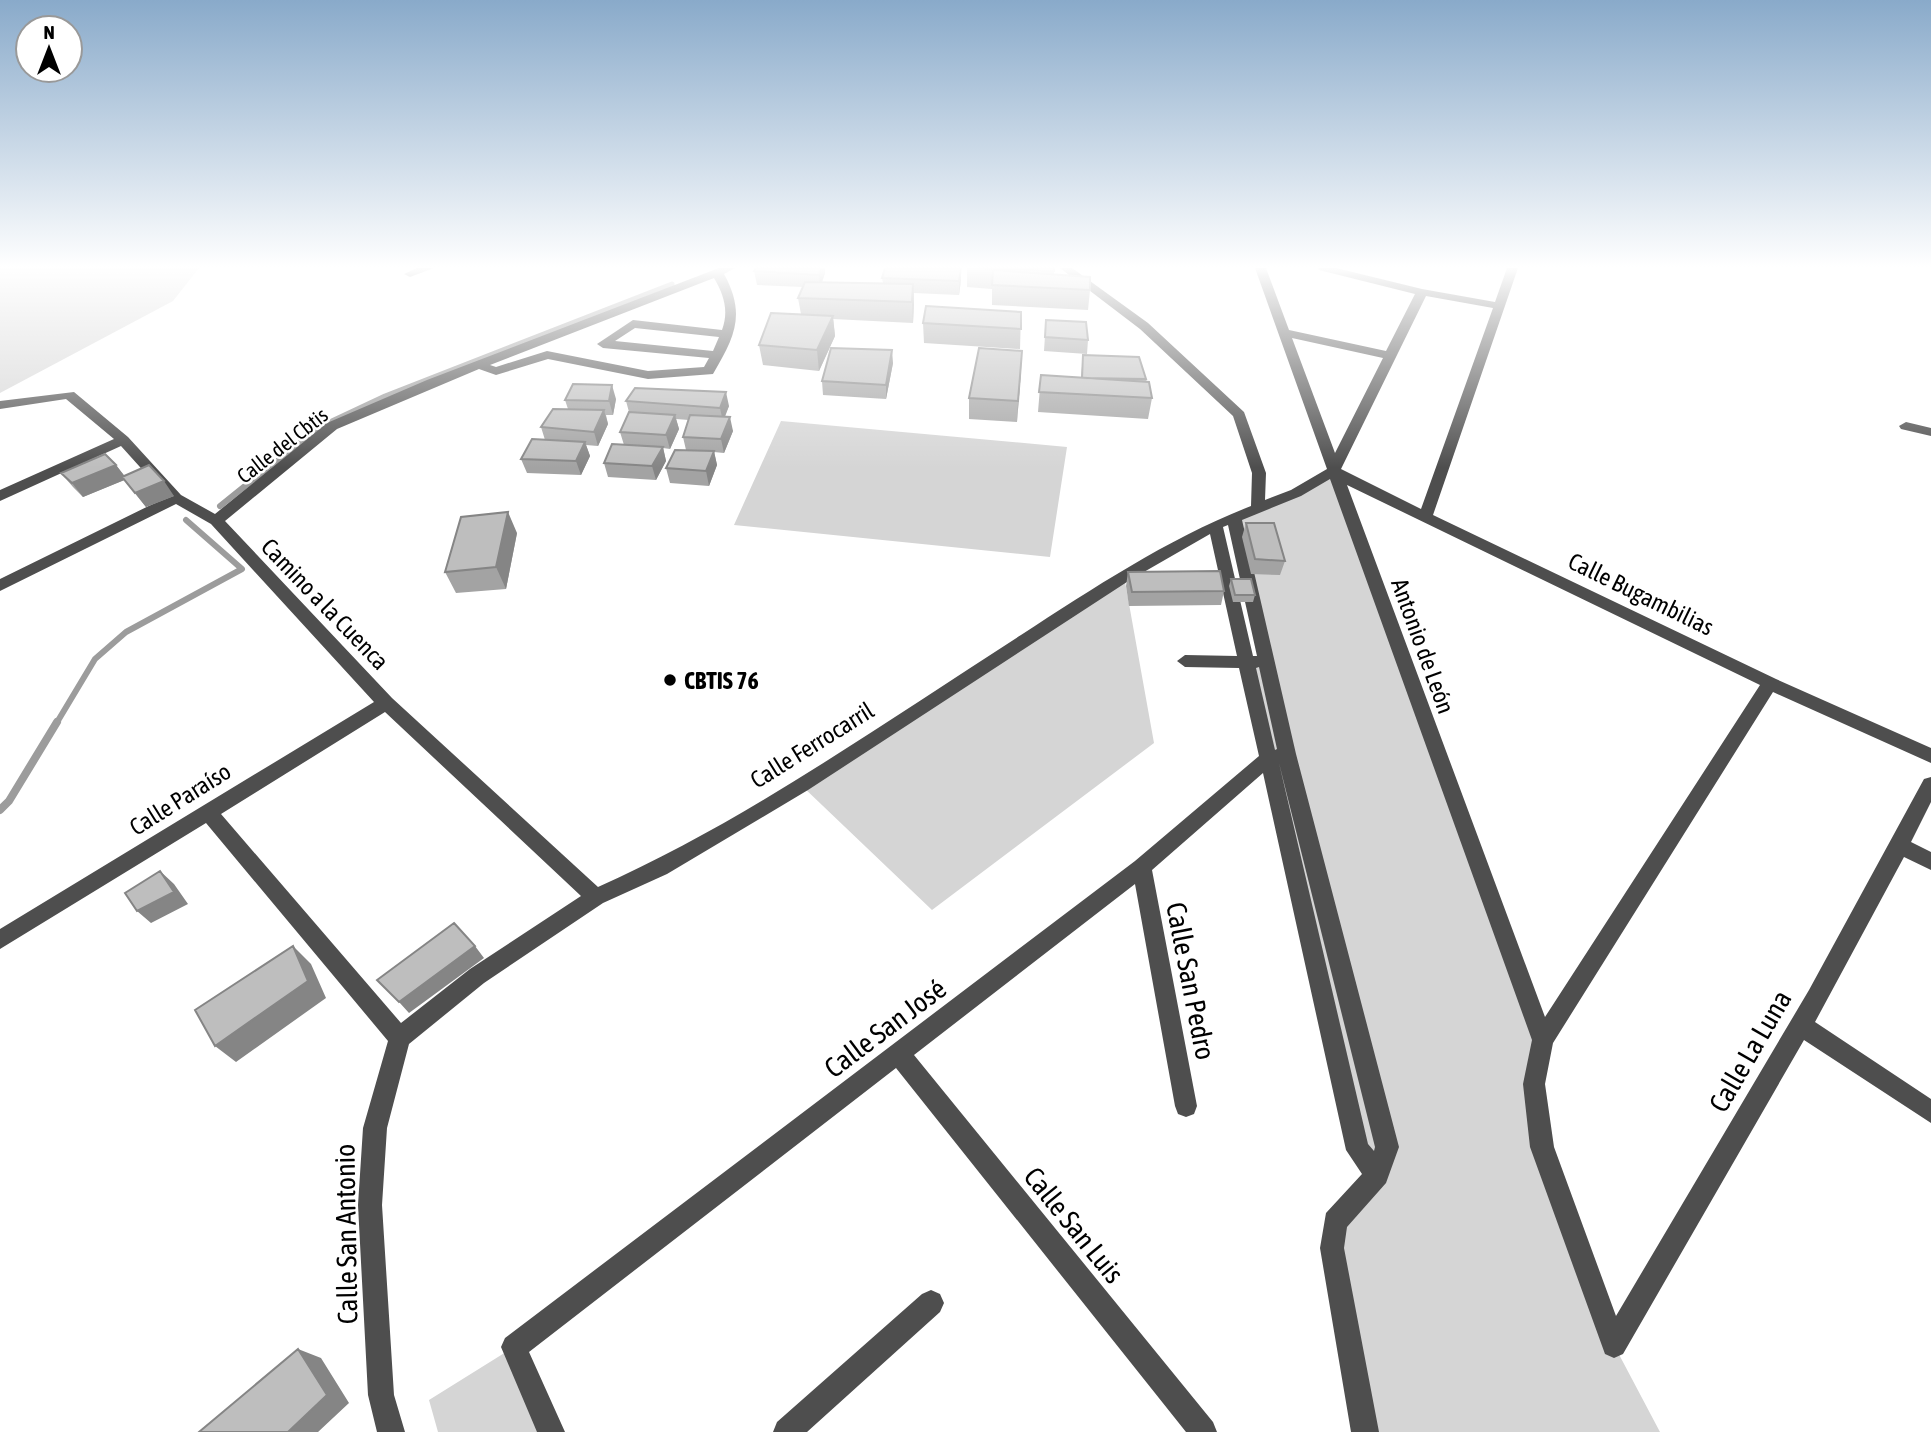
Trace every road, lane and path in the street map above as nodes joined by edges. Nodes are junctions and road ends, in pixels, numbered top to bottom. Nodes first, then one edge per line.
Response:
1 (726, 334) edge
2 (556, 335) edge
3 (617, 335) edge
4 (1154, 335) edge
5 (1283, 335) edge
6 (1295, 335) edge
7 (1401, 335) edge
8 (1490, 335) edge
9 (716, 355) junction
10 (1390, 356) junction
11 (478, 365) junction
12 (0, 405) edge
13 (1906, 426) dead end
14 (1931, 432) edge
15 (123, 440) junction
16 (1332, 472) junction
17 (0, 496) edge
18 (176, 498) junction
19 (1258, 507) junction
20 (1234, 517) junction
21 (1424, 517) junction
22 (216, 522) junction
23 (1215, 525) junction
24 (0, 586) edge
25 (1185, 661) dead end
26 (1246, 662) junction
27 (1267, 662) junction
28 (1770, 682) junction
29 (386, 703) junction
30 (1931, 756) edge
31 (1277, 757) junction
32 (1931, 784) edge
33 (207, 811) junction
34 (1900, 845) junction
35 (1931, 862) edge
36 (1142, 867) junction
37 (596, 897) junction
38 (0, 940) edge
39 (1801, 1025) junction
40 (400, 1038) junction
41 (1543, 1040) junction
42 (900, 1055) junction
43 (1186, 1106) dead end
44 (1931, 1112) edge
45 (1378, 1175) junction
46 (931, 1303) dead end
47 (391, 1432) edge
48 (551, 1432) edge
49 (787, 1432) edge
50 (1203, 1432) edge
51 (1365, 1432) edge

1 - 9 street
2 - 11 street, Calle del Cbtis
3 - 9 street
4 - 19 street
5 - 16 street, Antonio de León
6 - 10 street
7 - 10 street
8 - 21 street
9 - 11 street
10 - 16 street
11 - 22 street, Calle del Cbtis
12 - 15 street, Camino a la Cuenca
13 - 14 street
15 - 17 street
15 - 18 street, Camino a la Cuenca
16 - 19 street, Calle Ferrocarril
16 - 21 street, Calle Bugambilias
16 - 41 street, Antonio de León
18 - 22 street, Camino a la Cuenca
18 - 24 street
19 - 20 street, Calle Ferrocarril
20 - 23 street, Calle Ferrocarril
20 - 27 street
21 - 28 street, Calle Bugambilias
22 - 29 street, Camino a la Cuenca
23 - 26 street
23 - 37 street, Calle Ferrocarril
25 - 26 street
26 - 27 street
26 - 31 street
27 - 31 street
28 - 30 street, Calle Bugambilias
28 - 41 street
29 - 33 street, Calle Paraíso
29 - 37 street, Camino a la Cuenca
31 - 36 street, Calle San José
31 - 45 street
31 - 45 street
32 - 34 street, Calle La Luna
33 - 38 street, Calle Paraíso
33 - 40 street
34 - 35 street
34 - 39 street, Calle La Luna
36 - 42 street, Calle San José
36 - 43 street, Calle San Pedro
37 - 40 street, Calle Ferrocarril
39 - 41 street, Calle La Luna
39 - 44 street
40 - 47 street, Calle San Antonio
42 - 48 street, Calle San José
42 - 50 street, Calle San Luis
45 - 51 street
46 - 49 street

